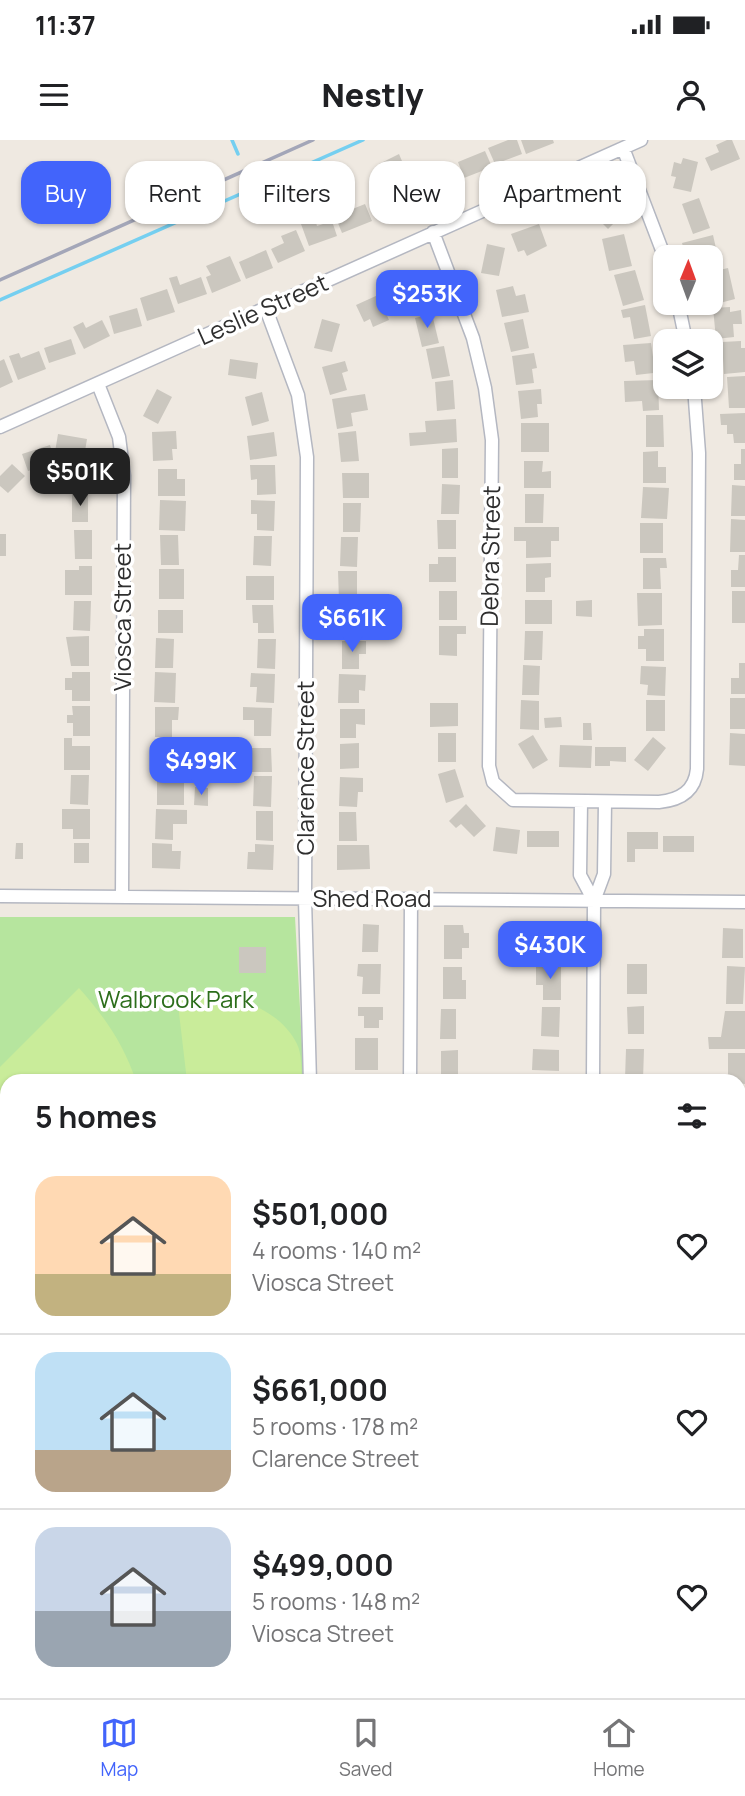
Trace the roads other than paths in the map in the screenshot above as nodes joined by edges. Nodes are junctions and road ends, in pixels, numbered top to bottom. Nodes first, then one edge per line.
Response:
1 (641, 140) edge
2 (623, 148) junction
3 (433, 232) junction
4 (660, 245) edge
5 (266, 309) junction
6 (98, 384) junction
7 (695, 399) edge
8 (0, 427) edge
9 (592, 802) junction
10 (0, 896) edge
11 (122, 897) junction
12 (305, 899) junction
13 (411, 899) junction
14 (594, 901) junction
15 (745, 902) edge
16 (310, 1074) edge
17 (410, 1074) edge
18 (593, 1074) edge

1 - 2 street, Leslie Street
2 - 3 street, Leslie Street
2 - 4 street
3 - 5 street, Leslie Street
3 - 9 street, Debra Street
5 - 6 street, Leslie Street
5 - 12 street, Clarence Street
6 - 8 street, Leslie Street
6 - 11 street, Viosca Street
7 - 9 street, Debra Street
9 - 14 street
9 - 14 street
10 - 11 street, Shed Road
11 - 12 street, Shed Road
12 - 13 street, Shed Road
12 - 16 street, Clarence Street
13 - 14 street, Shed Road
13 - 17 street
14 - 15 street, Shed Road
14 - 18 street

